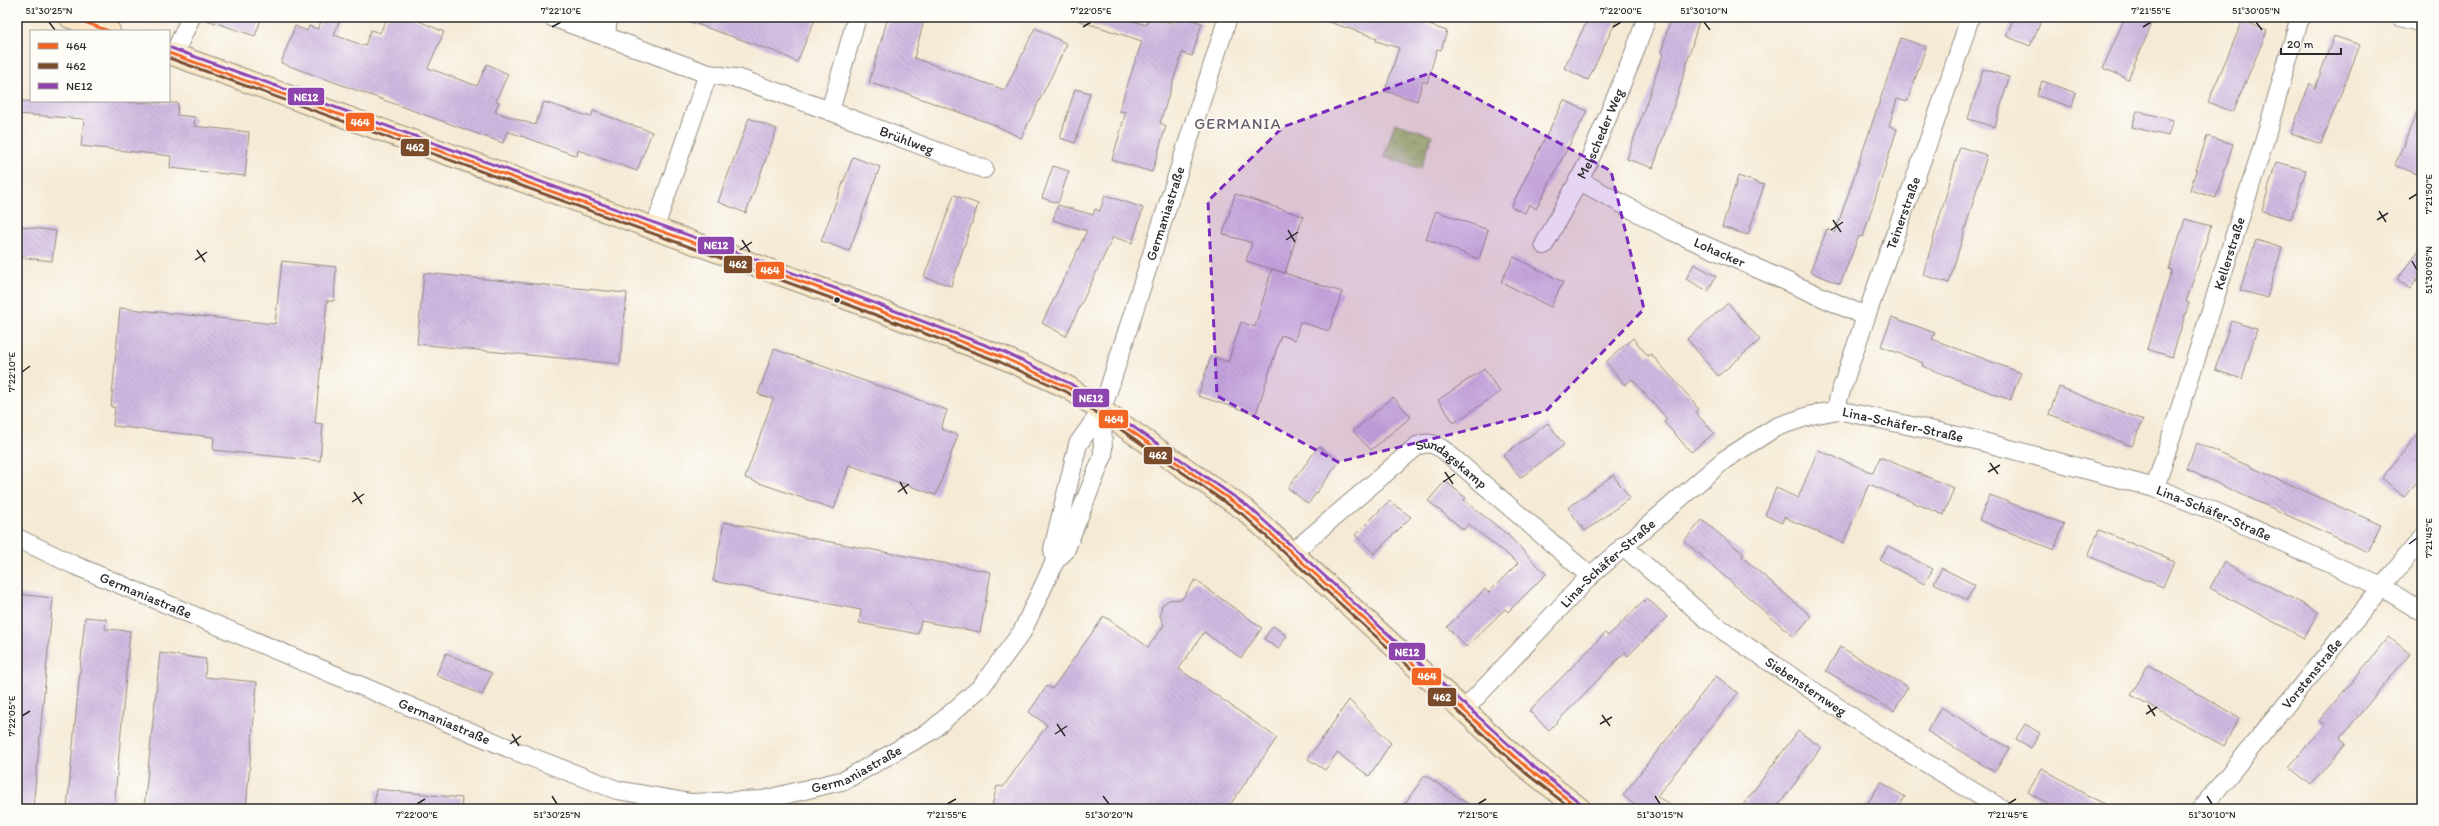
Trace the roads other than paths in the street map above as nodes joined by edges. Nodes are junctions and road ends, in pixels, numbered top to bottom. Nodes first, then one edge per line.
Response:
1 (70, 17) edge
2 (191, 17) edge
3 (552, 17) edge
4 (608, 17) edge
5 (857, 17) edge
6 (1228, 17) edge
7 (1647, 17) edge
8 (1970, 17) edge
9 (2300, 17) edge
10 (2400, 17) edge
11 (2422, 23) edge
12 (106, 30) edge
13 (606, 36) junction
14 (172, 54) edge
15 (708, 74) junction
16 (830, 111) junction
17 (984, 169) dead end
18 (1578, 180) junction
19 (655, 227) junction
20 (1544, 245) dead end
21 (1865, 316) junction
22 (1102, 410) junction
23 (1838, 410) junction
24 (2155, 488) junction
25 (17, 538) edge
26 (2422, 538) edge
27 (1623, 546) junction
28 (1293, 552) junction
29 (1055, 561) junction
30 (1590, 576) junction
31 (2382, 587) junction
32 (2422, 612) edge
33 (1463, 711) junction
34 (1580, 809) edge
35 (2002, 809) edge
36 (2201, 809) edge

1 - 12 street
2 - 14 street
3 - 13 street, Brühlweg
4 - 13 street
5 - 16 street
6 - 22 street, Germaniastraße
7 - 18 street, Melscheder Weg
8 - 21 street, Teinerstraße
9 - 24 street, Kellerstraße
10 - 11 street
13 - 15 street, Brühlweg
14 - 19 street
15 - 16 street, Brühlweg
15 - 19 street
16 - 17 street, Brühlweg
18 - 20 street, Melscheder Weg
18 - 21 street, Lohacker
19 - 22 street
21 - 23 street, Teinerstraße
22 - 28 street
22 - 29 street, Germaniastraße
22 - 29 street, Germaniastraße
23 - 24 street, Lina-Schäfer-Straße
23 - 27 street, Lina-Schäfer-Straße
24 - 31 street, Lina-Schäfer-Straße
25 - 29 street, Germaniastraße
26 - 31 street, Vorstenstraße
27 - 30 street, Lina-Schäfer-Straße
27 - 35 street, Siebensternweg
28 - 30 street, Sundagskamp
28 - 33 street
30 - 33 street, Lina-Schäfer-Straße
31 - 32 street, Lina-Schäfer-Straße
31 - 36 street, Vorstenstraße
33 - 34 street

